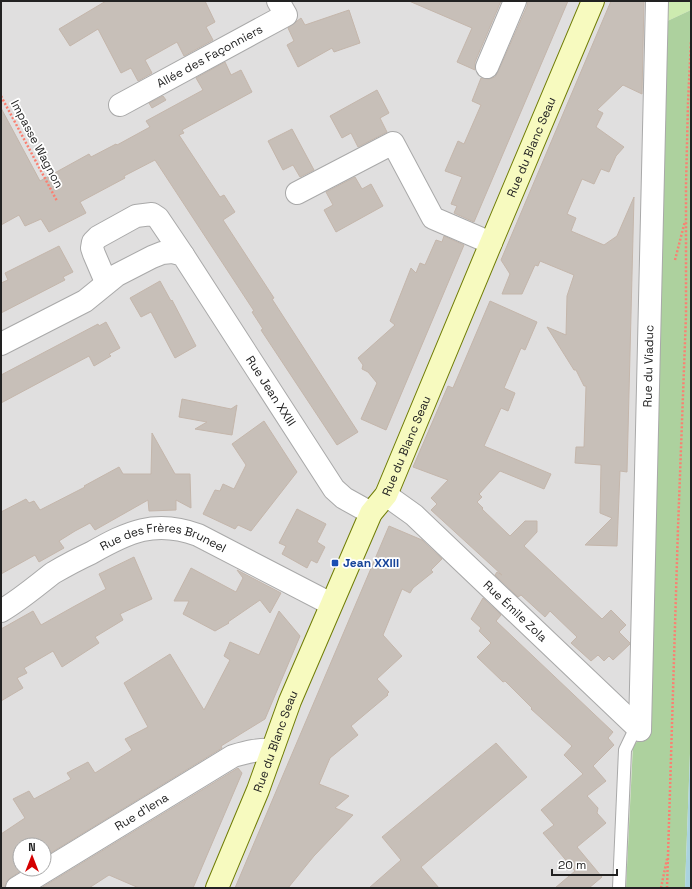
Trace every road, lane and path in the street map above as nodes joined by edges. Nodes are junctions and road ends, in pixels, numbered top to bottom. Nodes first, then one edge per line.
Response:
1 (278, 1) edge
2 (515, 1) edge
3 (593, 1) edge
4 (657, 1) edge
5 (691, 41) edge
6 (487, 67) dead end
7 (1, 96) edge
8 (120, 105) dead end
9 (297, 193) dead end
10 (57, 201) dead end
11 (491, 243) junction
12 (183, 255) junction
13 (106, 282) junction
14 (1, 344) edge
15 (386, 496) junction
16 (371, 514) junction
17 (331, 604) junction
18 (1, 611) edge
19 (638, 729) junction
20 (272, 750) junction
21 (669, 851) junction
22 (17, 888) edge
23 (217, 888) edge
24 (619, 888) edge
25 (661, 888) edge
26 (667, 888) edge

1 - 8 street, Allée des Façonniers
2 - 6 street
3 - 11 street, Rue du Blanc Seau
4 - 19 street, Rue du Viaduc
5 - 21 path
7 - 10 path, Impasse Wagnon
9 - 11 street
11 - 15 street, Rue du Blanc Seau
12 - 13 street
12 - 13 street, Rue Jean XXIII
12 - 16 street, Rue Jean XXIII
13 - 14 street
15 - 16 street, Rue du Blanc Seau
15 - 19 street, Rue Émile Zola
16 - 17 street, Rue du Blanc Seau
17 - 18 street, Rue des Frères Bruneel
17 - 20 street, Rue du Blanc Seau
19 - 24 lane
20 - 22 street, Rue d'Iena
20 - 23 street, Rue du Blanc Seau
21 - 25 path
21 - 26 path

